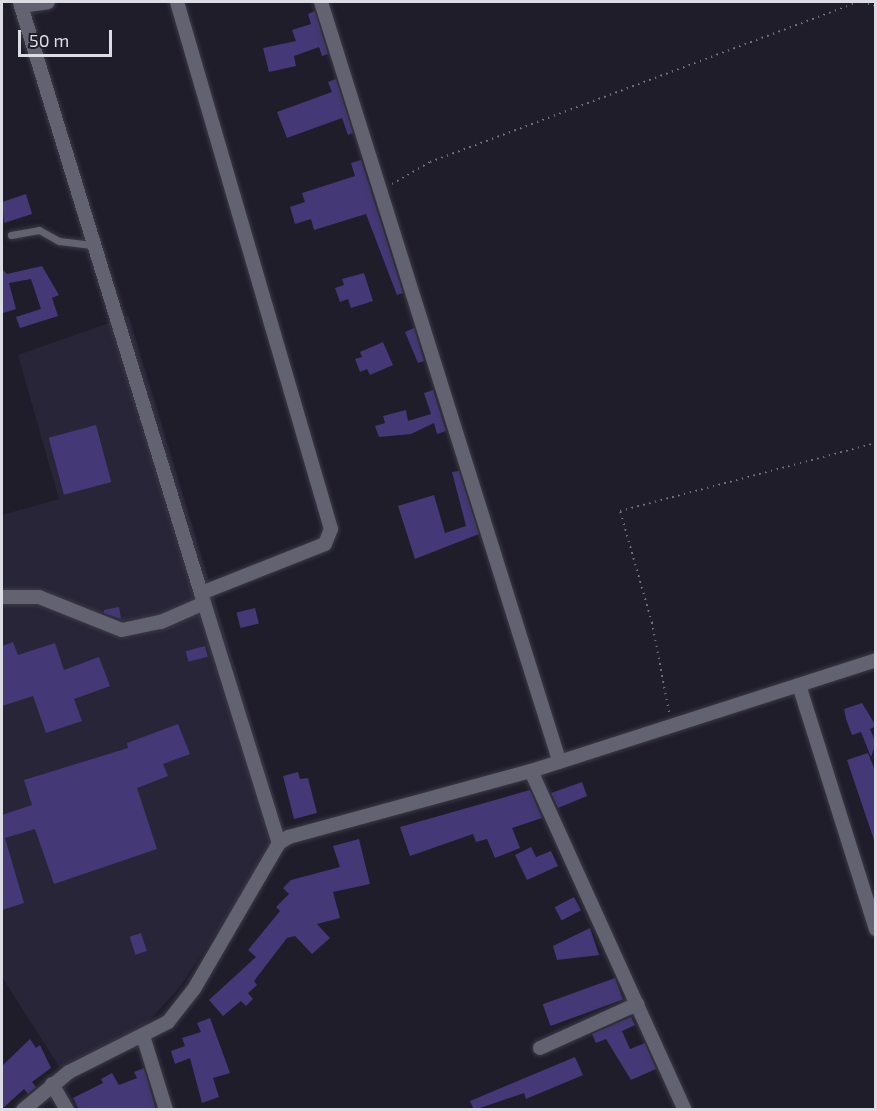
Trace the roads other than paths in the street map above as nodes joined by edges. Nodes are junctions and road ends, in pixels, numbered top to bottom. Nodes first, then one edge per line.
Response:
1 (48, 2) edge
2 (177, 2) edge
3 (321, 2) edge
4 (21, 4) edge
5 (11, 235) dead end
6 (94, 245) junction
7 (2, 597) edge
8 (202, 598) junction
9 (876, 660) edge
10 (799, 684) junction
11 (559, 760) junction
12 (531, 771) junction
13 (279, 843) junction
14 (876, 929) edge
15 (637, 1004) junction
16 (144, 1039) junction
17 (540, 1048) dead end
18 (52, 1084) junction
19 (23, 1110) edge
20 (67, 1110) edge
21 (166, 1110) edge
22 (685, 1110) edge

1 - 4 street
2 - 8 street
3 - 11 street
4 - 6 street
5 - 6 lane
6 - 8 street
7 - 8 street
8 - 13 street
9 - 10 street
10 - 11 street
10 - 14 street
11 - 12 street
12 - 13 street
12 - 15 street
13 - 16 street
15 - 17 street
15 - 22 street
16 - 18 street
16 - 21 street
18 - 19 street
18 - 20 street

